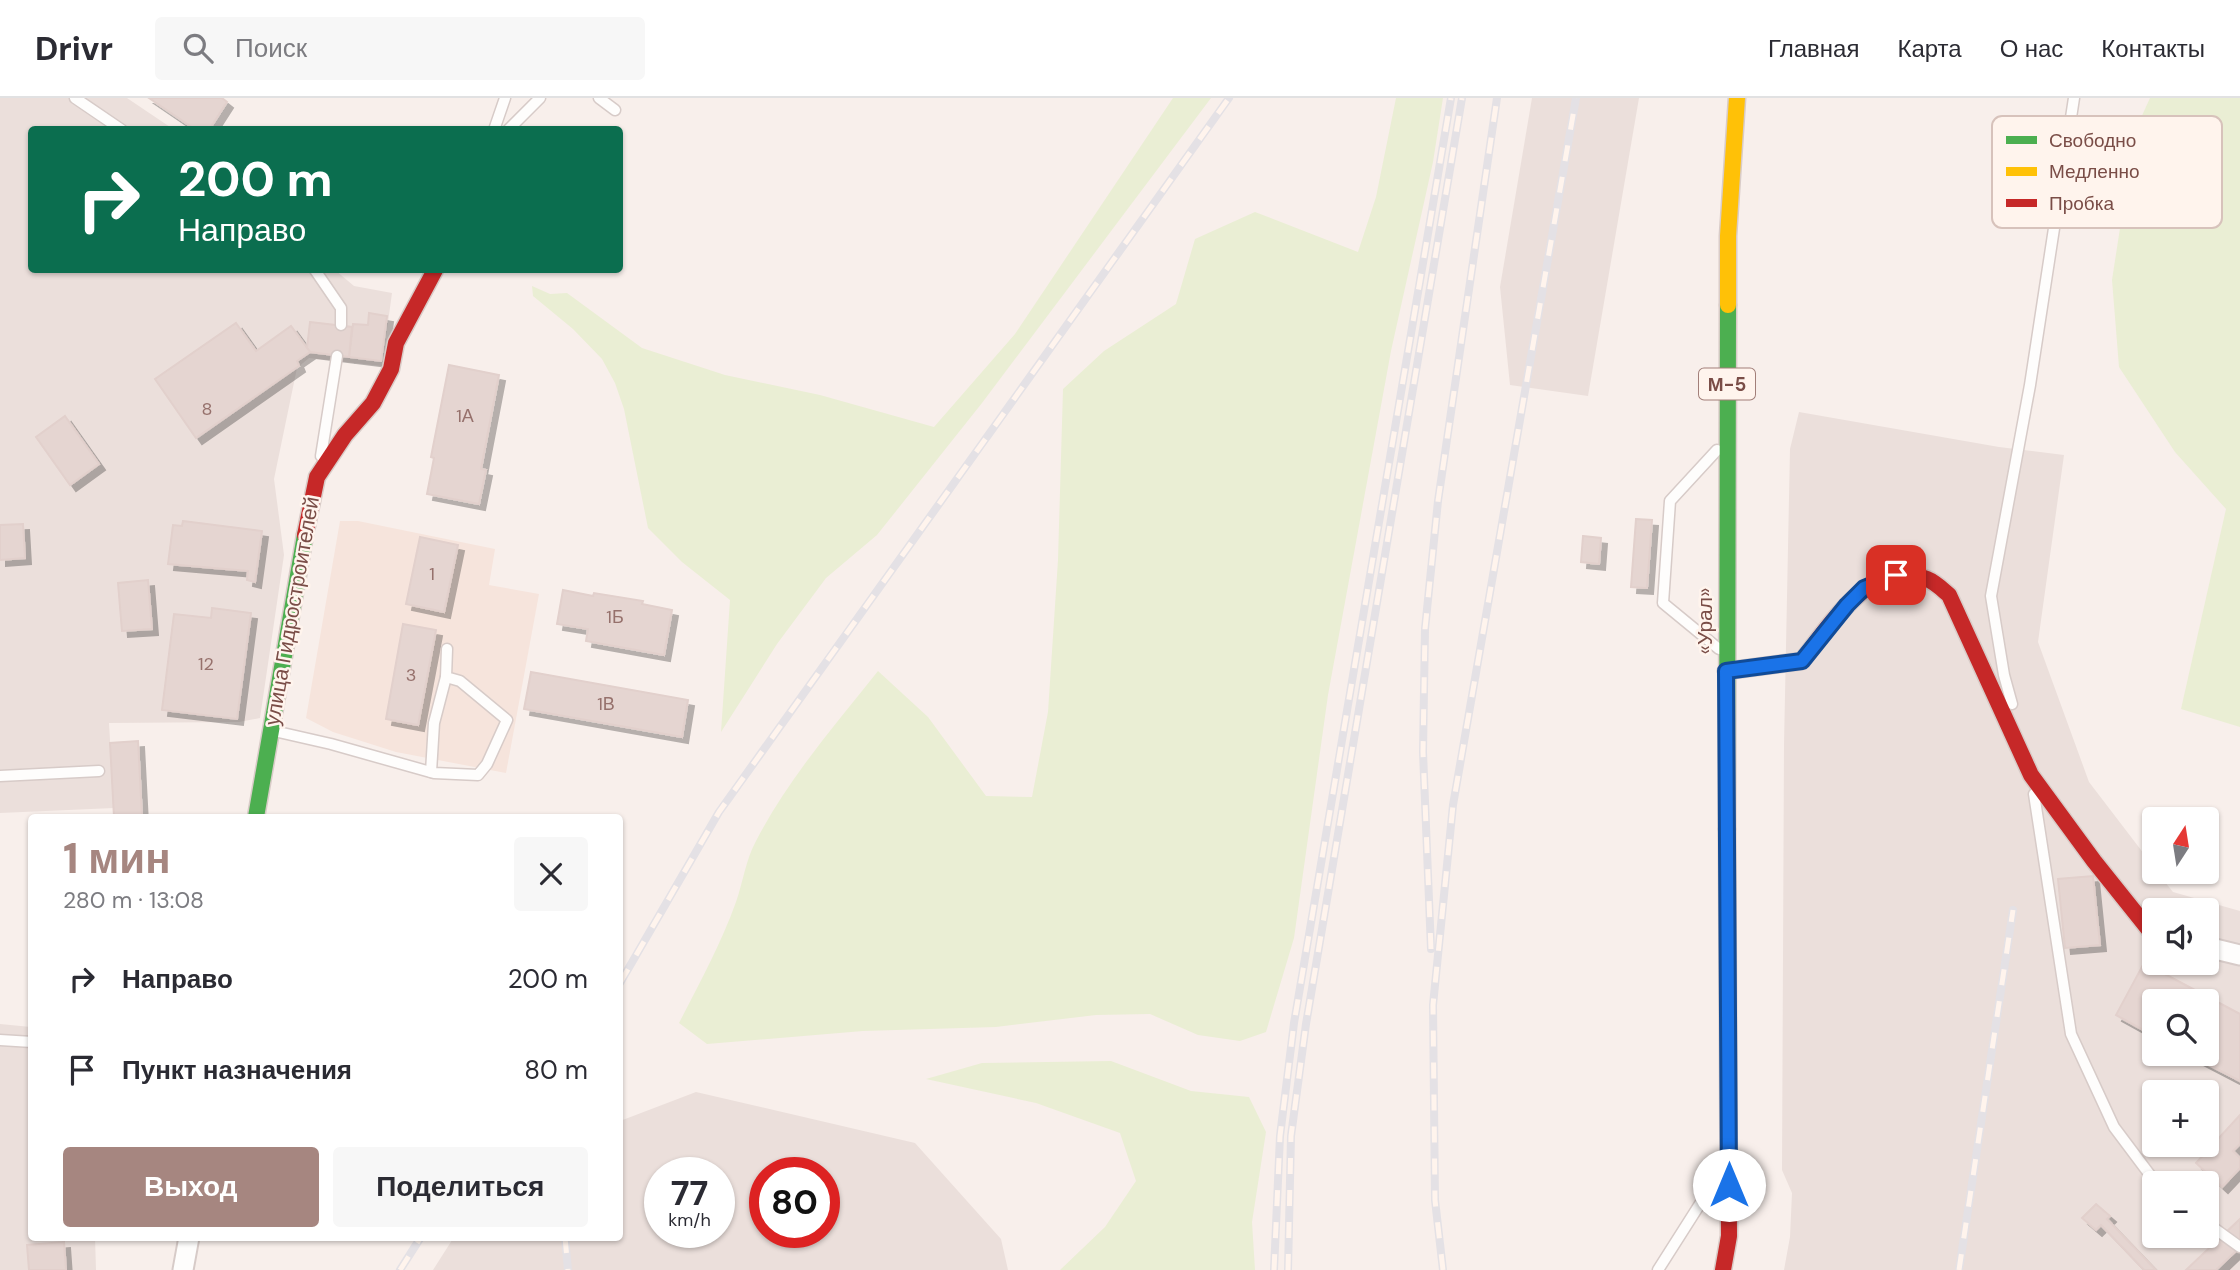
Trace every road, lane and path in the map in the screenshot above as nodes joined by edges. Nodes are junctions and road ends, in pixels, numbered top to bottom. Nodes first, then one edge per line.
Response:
1 (75, 98) edge
2 (505, 98) edge
3 (540, 98) edge
4 (598, 98) edge
5 (1737, 98) edge
6 (2074, 98) edge
7 (615, 110) dead end
8 (2071, 116) edge
9 (116, 126) edge
10 (495, 126) edge
11 (513, 126) edge
12 (2054, 228) edge
13 (317, 273) edge
14 (433, 273) edge
15 (341, 325) dead end
16 (337, 356) dead end
17 (1727, 439) junction
18 (317, 477) junction
19 (447, 649) dead end
20 (1726, 663) junction
21 (446, 677) junction
22 (270, 730) junction
23 (99, 771) dead end
24 (431, 772) junction
25 (2031, 775) junction
26 (0, 776) edge
27 (256, 814) edge
28 (2142, 921) edge
29 (2219, 950) edge
30 (2240, 954) edge
31 (0, 1040) edge
32 (28, 1042) edge
33 (1729, 1159) junction
34 (2147, 1171) edge
35 (2219, 1232) edge
36 (188, 1241) edge
37 (2240, 1247) edge
38 (183, 1270) edge
39 (1658, 1270) edge
40 (1723, 1270) edge

1 - 9 lane
2 - 10 lane
3 - 11 lane
4 - 7 lane
5 - 17 main road, «Урал» / М-5
6 - 8 lane
12 - 25 lane
13 - 15 lane
14 - 18 main road, улица Гидростроителей
16 - 18 lane
17 - 20 main road, «Урал» / М-5
17 - 20 lane
18 - 22 main road, улица Гидростроителей
19 - 21 lane
20 - 25 main road
20 - 33 main road, «Урал» / М-5
21 - 24 lane
21 - 24 lane
22 - 24 lane
22 - 27 main road, улица Гидростроителей
23 - 26 lane
25 - 28 main road
25 - 34 lane
29 - 30 street
31 - 32 lane
33 - 39 lane
33 - 40 main road, «Урал» / М-5
35 - 37 lane
36 - 38 street

